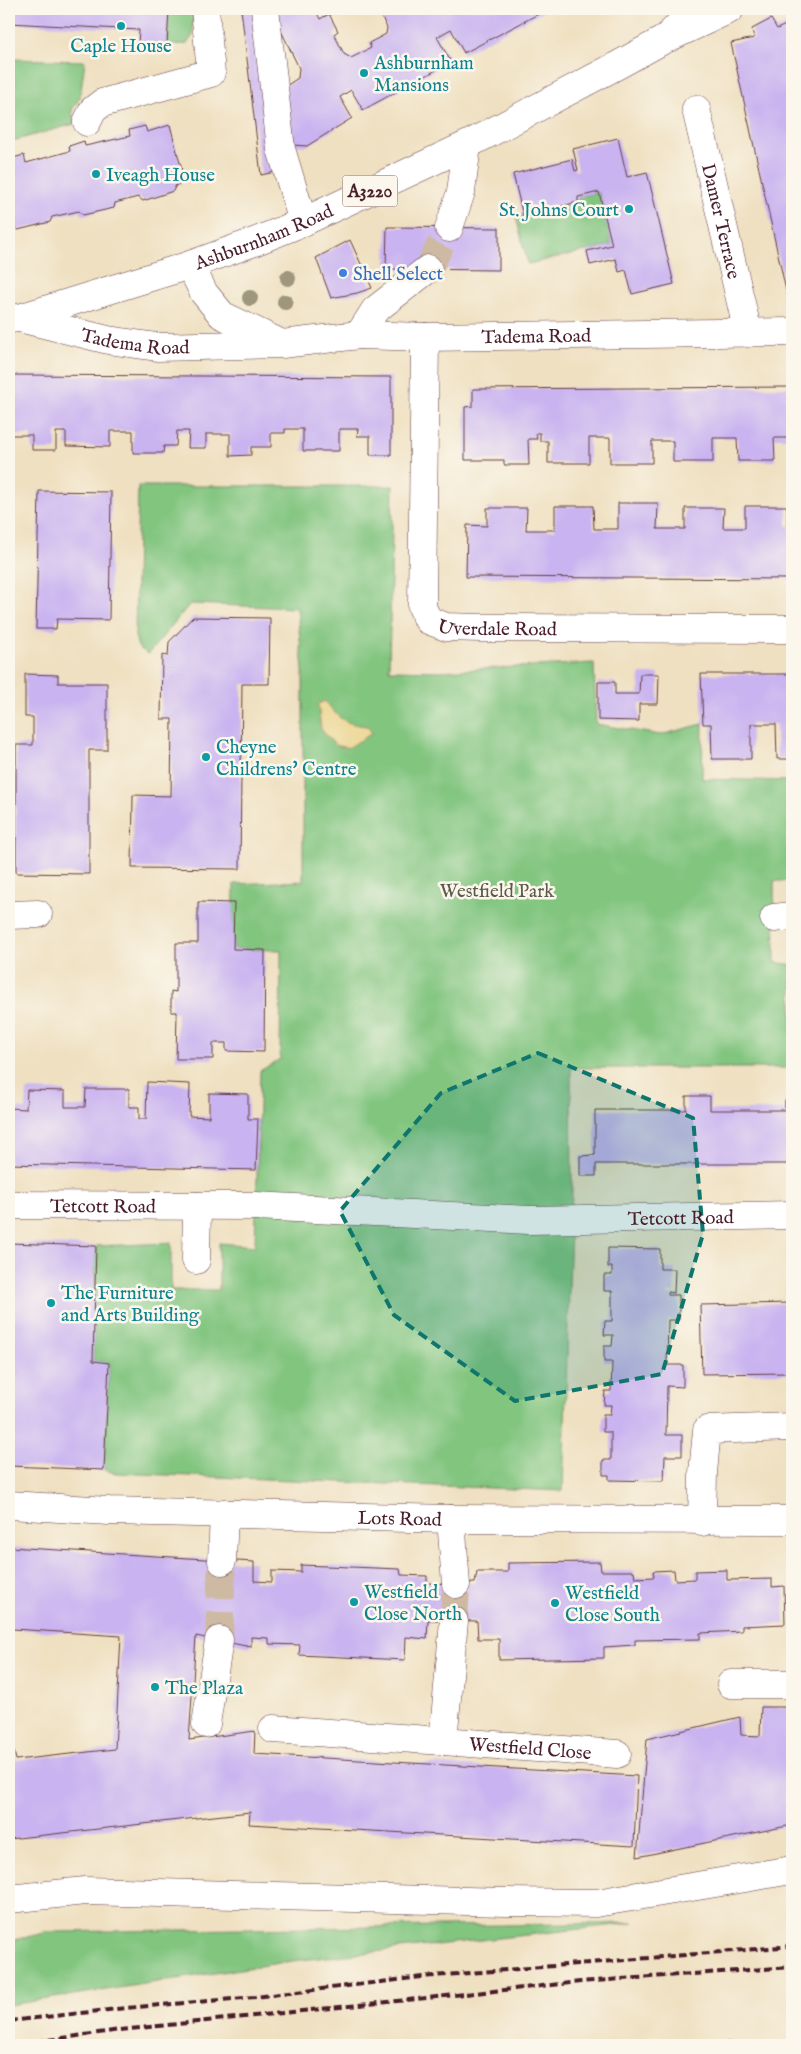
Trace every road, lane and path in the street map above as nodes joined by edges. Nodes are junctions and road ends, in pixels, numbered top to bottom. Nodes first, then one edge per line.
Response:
1 (205, 9) edge
2 (265, 9) edge
3 (695, 9) edge
4 (730, 9) edge
5 (665, 39) junction
6 (696, 109) dead end
7 (87, 122) dead end
8 (467, 145) junction
9 (304, 222) junction
10 (449, 228) tunnel mouth
11 (190, 265) junction
12 (428, 269) tunnel mouth
13 (14, 319) edge
14 (792, 332) edge
15 (748, 333) junction
16 (360, 335) junction
17 (425, 337) junction
18 (282, 344) junction
19 (792, 629) edge
20 (38, 914) dead end
21 (9, 915) edge
22 (9, 1205) edge
23 (197, 1206) junction
24 (792, 1215) edge
25 (196, 1260) dead end
26 (792, 1427) edge
27 (9, 1505) edge
28 (224, 1513) junction
29 (451, 1519) junction
30 (792, 1520) edge
31 (702, 1522) junction
32 (222, 1560) tunnel mouth
33 (456, 1584) tunnel mouth
34 (454, 1621) tunnel mouth
35 (219, 1640) tunnel mouth
36 (731, 1684) dead end
37 (792, 1684) edge
38 (206, 1724) dead end
39 (273, 1729) dead end
40 (443, 1741) junction
41 (618, 1754) dead end
42 (792, 1870) edge
43 (9, 1899) edge

1 - 7 main road
2 - 9 main road
3 - 5 main road, Ashburnham Road / A3220
4 - 5 main road, Ashburnham Road
5 - 8 main road, Ashburnham Road / A3220
6 - 15 main road, Damer Terrace
8 - 9 main road, Ashburnham Road / A3220
8 - 10 main road
9 - 11 main road, Ashburnham Road / A3220
11 - 13 main road, Ashburnham Road / A3220
11 - 18 main road
12 - 16 main road
13 - 18 main road, Tadema Road
14 - 15 main road, Tadema Road
15 - 17 main road, Tadema Road
16 - 17 main road, Tadema Road
16 - 18 main road, Tadema Road
17 - 19 main road, Uverdale Road
20 - 21 main road
22 - 23 main road, Tetcott Road
23 - 24 main road, Tetcott Road
23 - 25 main road
26 - 31 main road
27 - 28 main road, Lots Road
28 - 29 main road, Lots Road
28 - 32 main road
29 - 31 main road, Lots Road
29 - 33 main road
30 - 31 main road, Lots Road
34 - 40 main road, Westfield Close
35 - 38 main road
36 - 37 main road
39 - 40 main road, Westfield Close
40 - 41 main road, Westfield Close
42 - 43 main road

